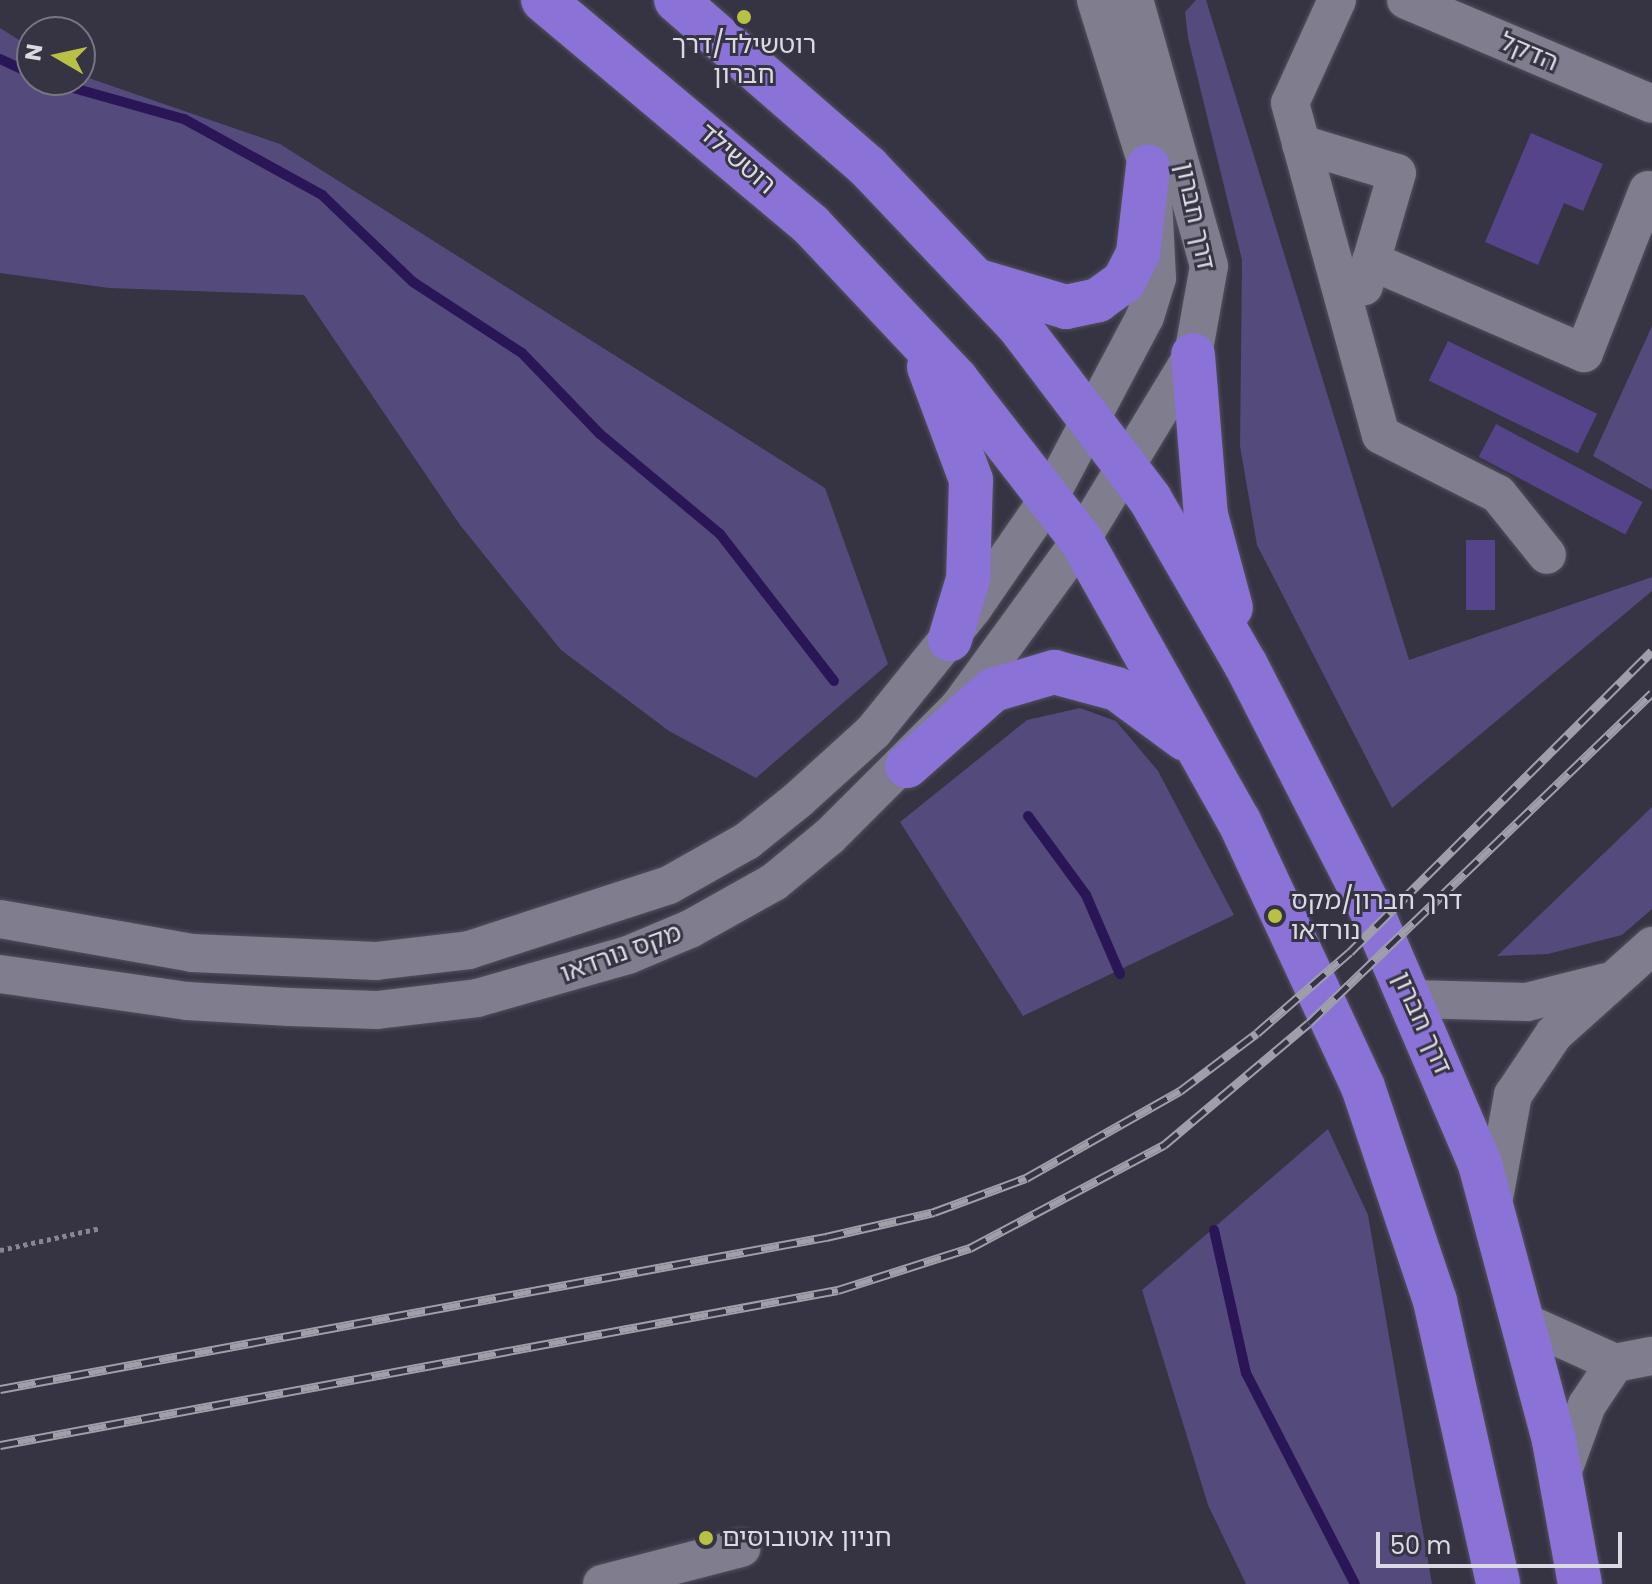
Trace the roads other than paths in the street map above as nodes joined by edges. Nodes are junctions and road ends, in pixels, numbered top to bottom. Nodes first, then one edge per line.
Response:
1 (543, 0) edge
2 (676, 0) edge
3 (1096, 0) edge
4 (1134, 0) edge
5 (1337, 0) edge
6 (1406, 0) edge
7 (1465, 11) edge
8 (1652, 104) edge
9 (1301, 144) junction
10 (1148, 167) junction
11 (1648, 190) dead end
12 (1371, 261) junction
13 (975, 279) junction
14 (1351, 327) junction
15 (916, 335) junction
16 (1193, 355) junction
17 (1090, 417) junction
18 (1126, 465) junction
19 (1049, 498) junction
20 (1081, 540) junction
21 (1547, 555) dead end
22 (950, 639) junction
23 (1246, 665) junction
24 (1203, 755) junction
25 (907, 766) junction
26 (9, 923) edge
27 (1652, 946) edge
28 (5, 974) edge
29 (1608, 982) junction
30 (1412, 999) junction
31 (1492, 1209) junction
32 (1524, 1322) junction
33 (1652, 1356) edge
34 (1615, 1363) junction
35 (1560, 1479) junction
36 (741, 1548) dead end
37 (602, 1584) edge
38 (1498, 1584) edge
39 (1580, 1584) edge

1 - 15 highway, רוטשילד
2 - 13 highway
3 - 10 street, דרך חברון
4 - 16 street, דרך חברון
5 - 9 street
6 - 7 street, הדקל
7 - 8 street, הדקל
9 - 12 street
9 - 14 street
10 - 13 highway
10 - 17 street, דרך חברון
11 - 12 street
12 - 14 street
13 - 17 highway, דרך חברון
14 - 21 street
15 - 19 highway
15 - 22 highway
16 - 18 street, דרך חברון
16 - 23 highway
17 - 18 highway, דרך חברון
17 - 19 street, דרך חברון
18 - 20 street, דרך חברון
18 - 23 highway, דרך חברון
19 - 20 highway
19 - 22 street, מקס נורדאו
20 - 24 highway
20 - 25 street, מקס נורדאו
22 - 26 street, מקס נורדאו
23 - 30 highway, דרך חברון
24 - 25 highway
24 - 38 highway
25 - 28 street, מקס נורדאו
26 - 28 street
27 - 29 street
29 - 30 street
29 - 31 street
30 - 31 highway, דרך חברון
31 - 32 highway, דרך חברון
32 - 34 street
32 - 35 highway, דרך חברון
33 - 34 street
34 - 35 street
35 - 39 highway, דרך חברון
36 - 37 street

